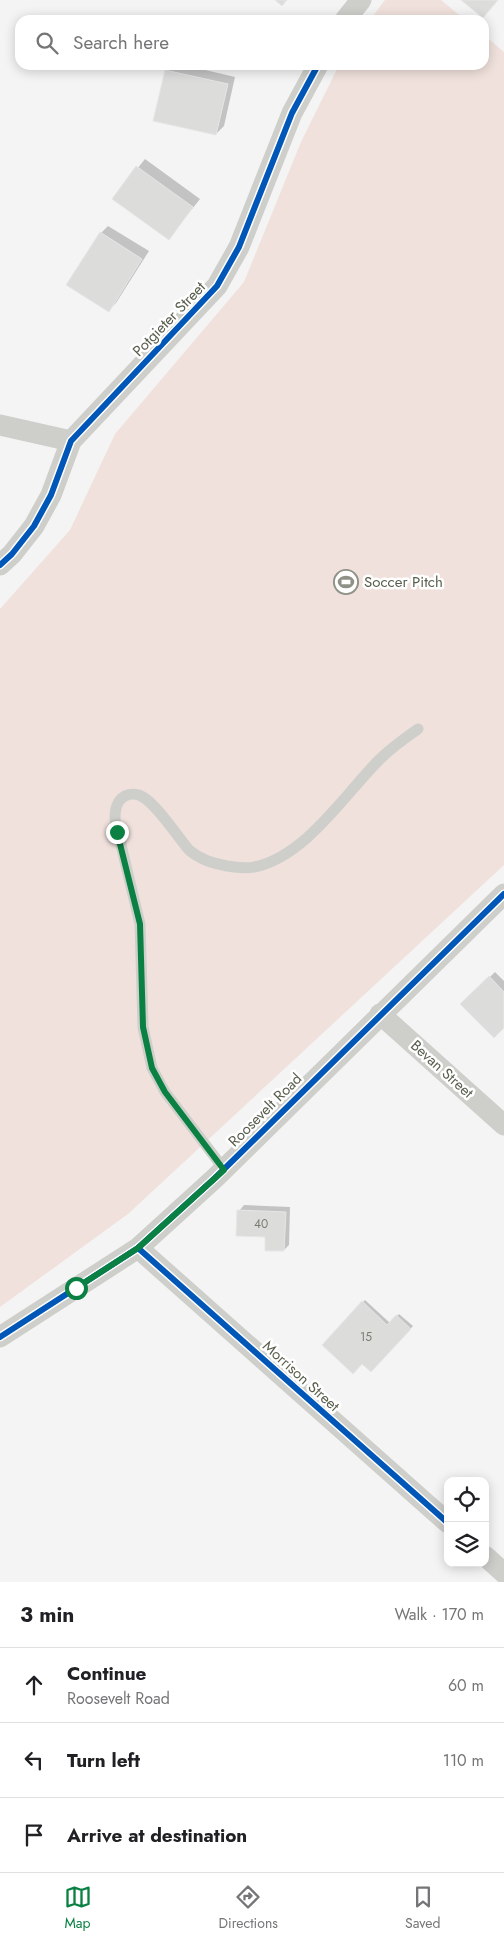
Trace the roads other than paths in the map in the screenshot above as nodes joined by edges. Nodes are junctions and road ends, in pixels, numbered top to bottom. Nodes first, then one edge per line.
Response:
1 (361, 0) edge
2 (349, 15) edge
3 (315, 70) edge
4 (0, 425) edge
5 (71, 441) junction
6 (0, 565) edge
7 (418, 729) dead end
8 (504, 894) edge
9 (380, 1014) junction
10 (504, 1124) edge
11 (224, 1170) junction
12 (138, 1248) junction
13 (0, 1337) edge
14 (447, 1522) edge
15 (489, 1560) edge
16 (504, 1573) edge

1 - 2 street
3 - 5 street, Potgieter Street
4 - 5 street
5 - 6 street, Potgieter Street
7 - 11 lane
8 - 9 street, Roosevelt Road
9 - 10 street, Bevan Street
9 - 11 street, Roosevelt Road
11 - 12 street, Roosevelt Road
12 - 13 street, Roosevelt Road
12 - 14 street, Morrison Street
15 - 16 street

